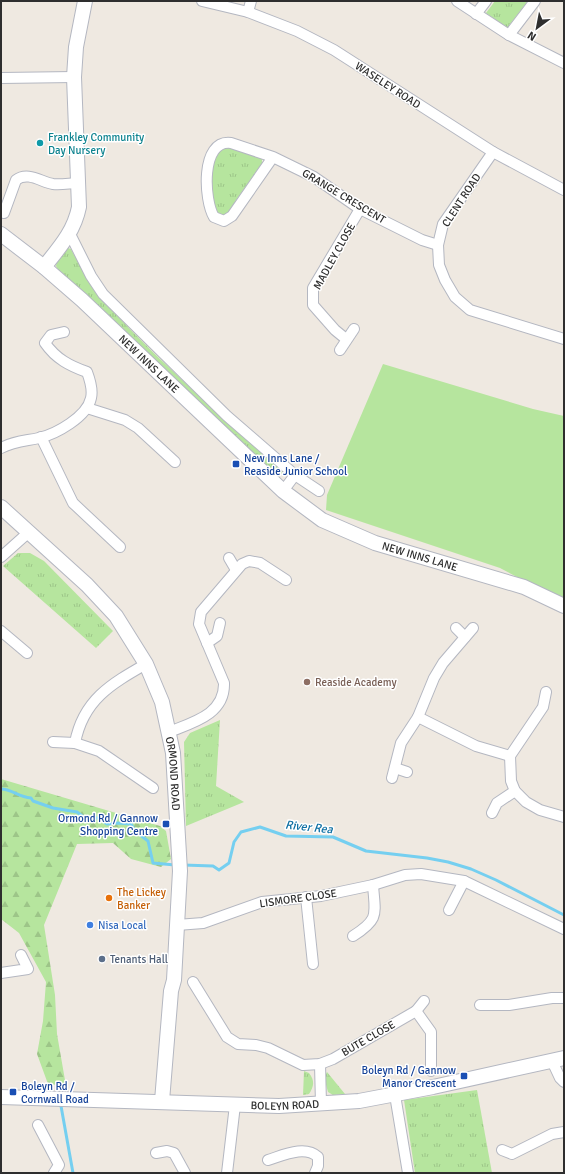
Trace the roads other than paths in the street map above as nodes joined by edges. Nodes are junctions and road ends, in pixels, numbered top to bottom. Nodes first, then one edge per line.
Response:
1 (85, 1) edge
2 (202, 1) edge
3 (251, 1) edge
4 (457, 1) edge
5 (486, 1) edge
6 (535, 1) edge
7 (248, 12) junction
8 (476, 14) junction
9 (509, 35) junction
10 (564, 63) edge
11 (74, 77) junction
12 (1, 78) edge
13 (493, 152) junction
14 (273, 157) junction
15 (79, 183) junction
16 (564, 190) edge
17 (360, 209) junction
18 (4, 213) dead end
19 (1, 234) edge
20 (70, 234) junction
21 (438, 245) junction
22 (44, 267) junction
23 (354, 329) dead end
24 (64, 332) dead end
25 (346, 339) junction
26 (564, 339) edge
27 (340, 350) dead end
28 (87, 408) junction
29 (41, 438) junction
30 (1, 448) edge
31 (175, 462) dead end
32 (295, 475) junction
33 (283, 491) junction
34 (319, 491) dead end
35 (1, 507) edge
36 (29, 532) junction
37 (120, 547) dead end
38 (1, 557) edge
39 (229, 558) dead end
40 (236, 570) junction
41 (286, 580) dead end
42 (564, 606) edge
43 (220, 623) dead end
44 (456, 628) dead end
45 (473, 628) dead end
46 (1, 631) edge
47 (465, 637) junction
48 (208, 643) junction
49 (27, 653) dead end
50 (146, 664) junction
51 (546, 692) dead end
52 (418, 717) junction
53 (169, 732) junction
54 (53, 742) dead end
55 (75, 743) junction
56 (510, 756) junction
57 (406, 772) dead end
58 (153, 788) dead end
59 (515, 791) junction
60 (492, 813) dead end
61 (564, 816) edge
62 (464, 881) junction
63 (373, 885) junction
64 (306, 897) junction
65 (449, 910) dead end
66 (178, 925) junction
67 (564, 929) edge
68 (353, 936) dead end
69 (21, 955) dead end
70 (313, 964) dead end
71 (1, 973) edge
72 (193, 982) dead end
73 (564, 998) edge
74 (424, 1001) dead end
75 (480, 1005) dead end
76 (416, 1011) junction
77 (558, 1059) edge
78 (320, 1064) junction
79 (431, 1071) dead end
80 (564, 1082) edge
81 (395, 1095) junction
82 (1, 1097) edge
83 (162, 1101) junction
84 (235, 1104) junction
85 (322, 1104) junction
86 (38, 1125) dead end
87 (564, 1132) edge
88 (502, 1150) dead end
89 (156, 1153) dead end
90 (268, 1160) dead end
91 (54, 1173) edge
92 (185, 1173) edge
93 (227, 1173) edge
94 (315, 1173) edge
95 (408, 1173) edge

1 - 11 street
2 - 7 street, WASELEY ROAD
3 - 7 street
4 - 8 street
5 - 8 street
6 - 9 street
7 - 13 street, WASELEY ROAD
8 - 9 street
9 - 10 street
11 - 12 street
11 - 15 street
13 - 16 street, WASELEY ROAD
13 - 21 street, CLENT ROAD
14 - 14 street, GRANGE CRESCENT
14 - 17 street, GRANGE CRESCENT
15 - 18 street
15 - 20 street
17 - 21 street, GRANGE CRESCENT
17 - 25 street, MADLEY CLOSE
19 - 22 street, NEW INNS LANE
20 - 22 street
20 - 32 street, NEW INNS LANE
21 - 26 street, CLENT ROAD
22 - 33 street, NEW INNS LANE
23 - 25 street
24 - 28 street
25 - 27 street
28 - 29 street
28 - 31 street
29 - 30 street
29 - 37 street
32 - 33 street
32 - 34 street, NEW INNS LANE
33 - 42 street, NEW INNS LANE
35 - 36 street, ORMOND ROAD
36 - 38 street
36 - 50 street, ORMOND ROAD
39 - 40 street
40 - 41 street
40 - 48 street
43 - 48 street
44 - 47 street
45 - 47 street
46 - 49 street
47 - 52 street
48 - 53 street
50 - 53 street, ORMOND ROAD
50 - 55 street
51 - 56 street
52 - 56 street
52 - 57 street
53 - 66 street, ORMOND ROAD
54 - 55 street
55 - 58 street
56 - 59 street
59 - 60 street
59 - 61 street
62 - 63 street, LISMORE CLOSE
62 - 65 street
62 - 67 street, LISMORE CLOSE
63 - 64 street, LISMORE CLOSE
63 - 68 street
64 - 66 street, LISMORE CLOSE
64 - 70 street
66 - 83 street, ORMOND ROAD
69 - 71 street
72 - 78 street
73 - 75 street
74 - 76 street, BUTE CLOSE
76 - 78 street, BUTE CLOSE
76 - 79 street
77 - 80 street
77 - 81 street, BOLEYN ROAD
78 - 85 street
81 - 85 street, BOLEYN ROAD
81 - 95 street
82 - 83 street, BOLEYN ROAD
83 - 84 street, BOLEYN ROAD
84 - 85 street, BOLEYN ROAD
84 - 93 street
86 - 91 street
87 - 88 street
89 - 92 street
90 - 94 street

